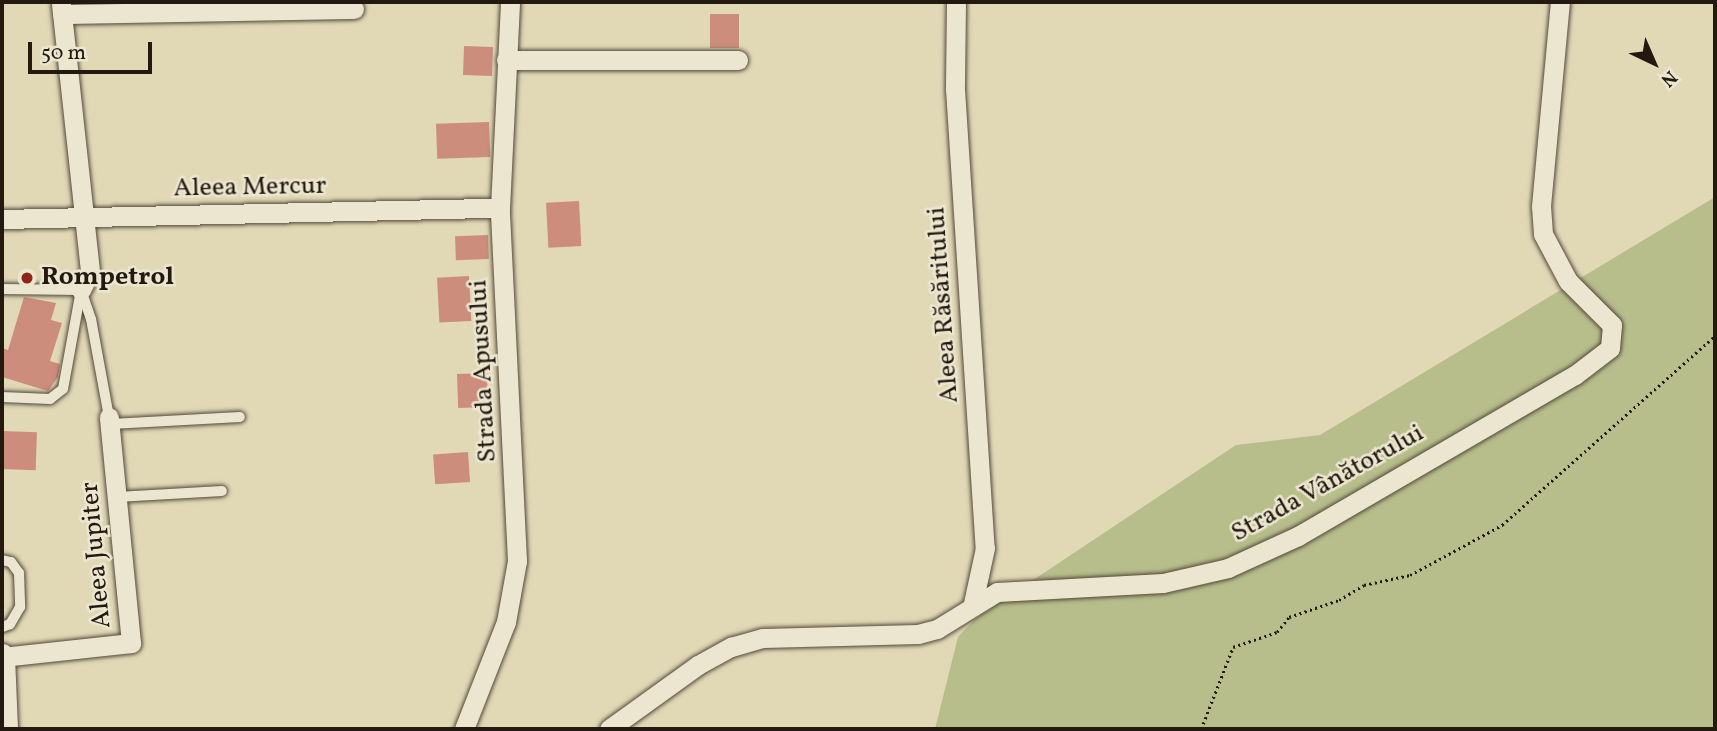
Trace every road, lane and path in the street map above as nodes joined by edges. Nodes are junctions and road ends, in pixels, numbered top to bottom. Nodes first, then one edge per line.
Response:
1 (510, 2) edge
2 (956, 2) edge
3 (1560, 2) edge
4 (61, 8) edge
5 (354, 9) dead end
6 (506, 60) junction
7 (738, 60) dead end
8 (500, 208) junction
9 (84, 218) junction
10 (2, 219) edge
11 (2, 289) edge
12 (81, 290) junction
13 (1715, 336) edge
14 (2, 397) edge
15 (240, 417) dead end
16 (110, 420) junction
17 (222, 491) dead end
18 (117, 497) junction
19 (2, 560) edge
20 (973, 603) junction
21 (2, 627) edge
22 (2, 657) edge
23 (5, 729) edge
24 (464, 729) edge
25 (609, 729) edge
26 (1201, 729) edge

1 - 6 street, Strada Apusului
2 - 20 street, Aleea Răsăritului
3 - 20 street, Strada Vânătorului
4 - 5 street
4 - 9 street
6 - 7 street
6 - 8 street, Strada Apusului
8 - 9 street, Aleea Mercur
8 - 24 street, Strada Apusului
9 - 10 street, Aleea Mercur
9 - 12 street
11 - 12 lane
12 - 14 lane
12 - 16 lane
13 - 26 path
15 - 16 lane
16 - 18 street, Aleea Jupiter
17 - 18 lane
18 - 22 street, Aleea Jupiter
19 - 21 lane
20 - 25 street, Strada Vânătorului
22 - 23 street

